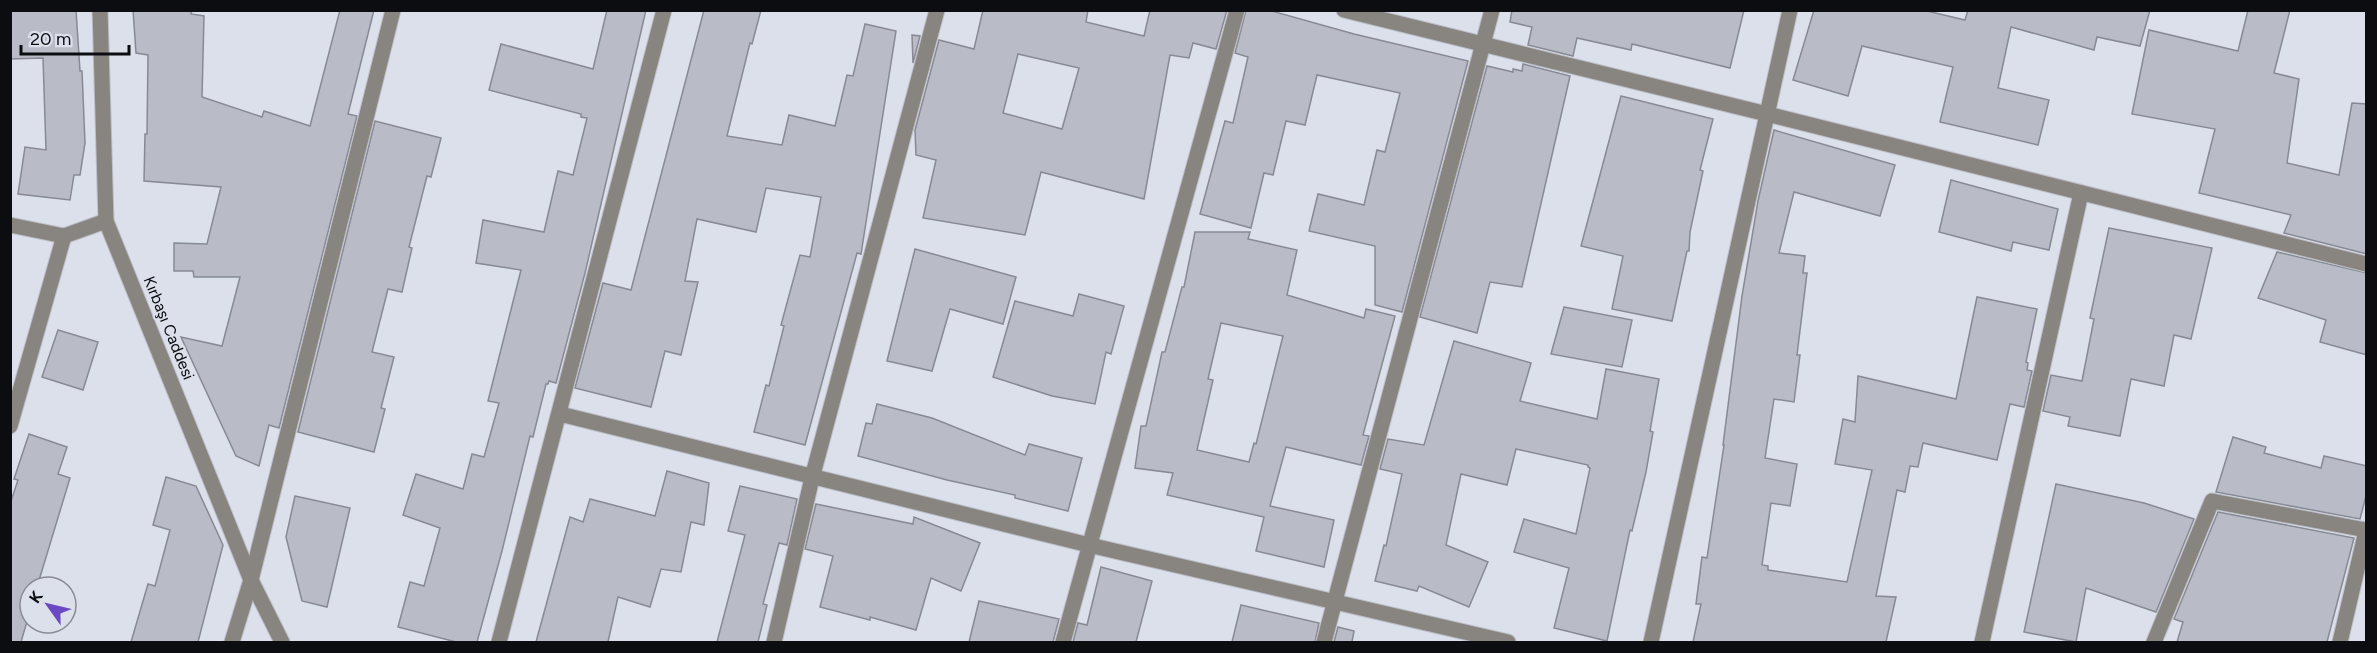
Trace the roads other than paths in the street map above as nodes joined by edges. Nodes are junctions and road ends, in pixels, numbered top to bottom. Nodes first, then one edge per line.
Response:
1 (100, 10) edge
2 (393, 10) edge
3 (664, 10) edge
4 (937, 10) edge
5 (1237, 10) edge
6 (1344, 10) edge
7 (1492, 10) edge
8 (1790, 10) edge
9 (1482, 45) junction
10 (1767, 114) junction
11 (2080, 192) junction
12 (106, 222) junction
13 (10, 225) edge
14 (64, 236) junction
15 (2367, 264) edge
16 (560, 414) junction
17 (10, 426) edge
18 (812, 478) junction
19 (2367, 531) edge
20 (1089, 545) junction
21 (251, 580) junction
22 (1334, 603) junction
23 (232, 642) edge
24 (282, 642) edge
25 (500, 642) edge
26 (774, 642) edge
27 (1063, 642) edge
28 (1324, 642) edge
29 (1508, 642) edge
30 (1651, 642) edge
31 (1982, 642) edge
32 (2154, 642) edge
33 (2340, 642) edge

1 - 12 street, Kırbaşı Caddesi
2 - 21 street
3 - 16 street
4 - 18 street
5 - 20 street
6 - 9 street
7 - 9 street
8 - 10 street
9 - 10 street
9 - 22 street
10 - 11 street
10 - 30 street
11 - 15 street
11 - 31 street
12 - 14 street
12 - 21 street, Kırbaşı Caddesi
13 - 14 street
14 - 17 street
16 - 18 street
16 - 25 street
18 - 20 street
18 - 26 street
19 - 32 street
19 - 33 street
20 - 22 street
20 - 27 street
21 - 23 street
21 - 24 street, Kırbaşı Caddesi
22 - 28 street
22 - 29 street

